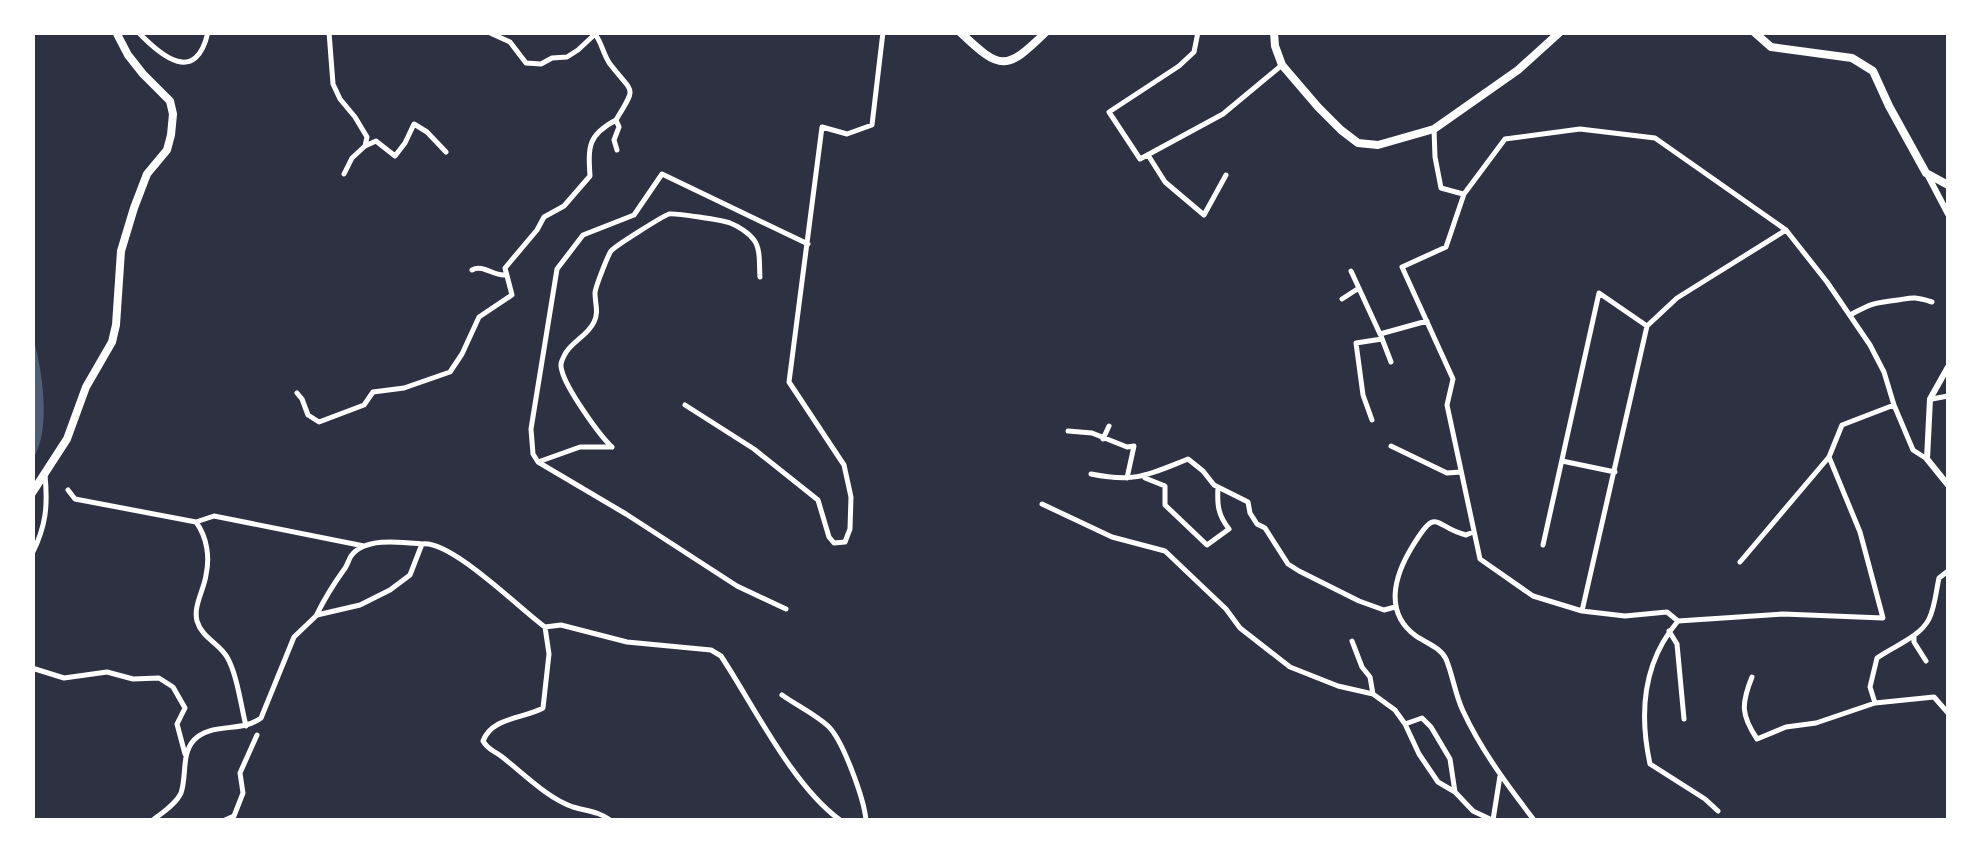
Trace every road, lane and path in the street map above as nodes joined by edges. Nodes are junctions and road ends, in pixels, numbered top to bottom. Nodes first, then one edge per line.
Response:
1 (116, 32) edge
2 (138, 32) edge
3 (208, 32) edge
4 (329, 32) edge
5 (488, 32) edge
6 (883, 32) edge
7 (960, 32) edge
8 (1046, 32) edge
9 (1198, 32) edge
10 (1274, 32) edge
11 (1560, 32) edge
12 (1754, 32) edge
13 (595, 33) edge
14 (1282, 64) junction
15 (616, 120) junction
16 (1434, 130) junction
17 (364, 146) junction
18 (617, 150) dead end
19 (446, 152) dead end
20 (1148, 154) junction
21 (1926, 173) junction
22 (344, 174) dead end
23 (1226, 175) dead end
24 (1948, 185) edge
25 (1464, 194) junction
26 (1948, 214) edge
27 (1786, 230) junction
28 (808, 244) junction
29 (472, 270) dead end
30 (1351, 271) dead end
31 (506, 275) junction
32 (760, 277) dead end
33 (1359, 288) junction
34 (1342, 299) dead end
35 (1932, 302) dead end
36 (1850, 315) junction
37 (1426, 321) junction
38 (1646, 326) junction
39 (1381, 336) junction
40 (1391, 362) dead end
41 (1948, 367) edge
42 (297, 394) dead end
43 (1948, 396) edge
44 (1930, 399) junction
45 (685, 405) dead end
46 (1894, 405) junction
47 (1372, 420) dead end
48 (1109, 426) dead end
49 (1068, 431) dead end
50 (1103, 439) junction
51 (1391, 446) dead end
52 (1830, 457) junction
53 (1928, 460) junction
54 (1562, 461) junction
55 (538, 462) junction
56 (45, 472) junction
57 (1461, 472) junction
58 (1615, 472) junction
59 (1091, 474) dead end
60 (1142, 477) junction
61 (1127, 478) junction
62 (1948, 485) edge
63 (1218, 487) junction
64 (68, 490) dead end
65 (32, 493) edge
66 (1042, 504) dead end
67 (196, 522) junction
68 (1473, 532) junction
69 (422, 544) junction
70 (1544, 545) dead end
71 (364, 546) junction
72 (32, 554) edge
73 (1740, 562) dead end
74 (1948, 572) edge
75 (1394, 606) junction
76 (786, 609) dead end
77 (1582, 611) junction
78 (317, 615) junction
79 (1678, 621) junction
80 (546, 627) junction
81 (1669, 632) junction
82 (1914, 636) junction
83 (1352, 641) dead end
84 (1926, 661) dead end
85 (32, 668) edge
86 (1752, 677) dead end
87 (782, 694) dead end
88 (1374, 694) junction
89 (1875, 704) junction
90 (1948, 713) edge
91 (1684, 719) dead end
92 (1406, 724) junction
93 (246, 726) junction
94 (257, 735) dead end
95 (186, 757) junction
96 (1500, 776) junction
97 (1455, 792) junction
98 (1718, 811) dead end
99 (152, 820) edge
100 (225, 820) edge
101 (610, 820) edge
102 (840, 820) edge
103 (866, 820) edge
104 (1492, 820) edge
105 (1534, 820) edge

1 - 56 main road
2 - 3 street
4 - 17 street
5 - 13 street
6 - 28 street
7 - 8 main road
9 - 20 street
10 - 14 main road
11 - 16 main road
12 - 21 main road
13 - 15 street
14 - 16 main road
14 - 20 street
15 - 18 street
15 - 31 street
16 - 25 street
17 - 19 street
17 - 22 street
20 - 23 street
21 - 24 main road
21 - 26 street
25 - 27 street
25 - 37 street
27 - 36 street
27 - 38 street
28 - 45 street
28 - 55 street
29 - 31 street
30 - 33 street
31 - 42 street
32 - 55 street
33 - 34 street
33 - 39 street
35 - 36 street
36 - 46 street
37 - 39 street
37 - 57 street
38 - 54 street
38 - 58 street
39 - 40 street
39 - 47 street
41 - 44 street
43 - 44 street
44 - 53 street
46 - 52 street
46 - 53 street
48 - 50 street
49 - 50 street
50 - 61 street
51 - 57 street
52 - 73 street
52 - 79 street
53 - 62 street
54 - 58 street
54 - 70 street
55 - 76 street
56 - 65 main road
56 - 72 street
57 - 68 street
58 - 77 street
59 - 61 street
60 - 61 street
60 - 63 street
60 - 63 street
63 - 75 street
64 - 67 street
66 - 88 street
67 - 71 street
67 - 93 street
68 - 75 street
68 - 77 street
69 - 71 street
69 - 78 street
69 - 80 street
71 - 78 street
74 - 82 street
75 - 96 street
77 - 79 street
78 - 93 street
79 - 81 street
80 - 101 street
80 - 102 street
81 - 91 street
81 - 98 street
82 - 84 street
82 - 89 street
83 - 88 street
85 - 95 street
86 - 89 street
87 - 103 street
88 - 92 street
89 - 90 street
92 - 97 street
92 - 97 street
93 - 95 street
94 - 100 street
95 - 99 street
96 - 104 street
96 - 105 street
97 - 104 street

